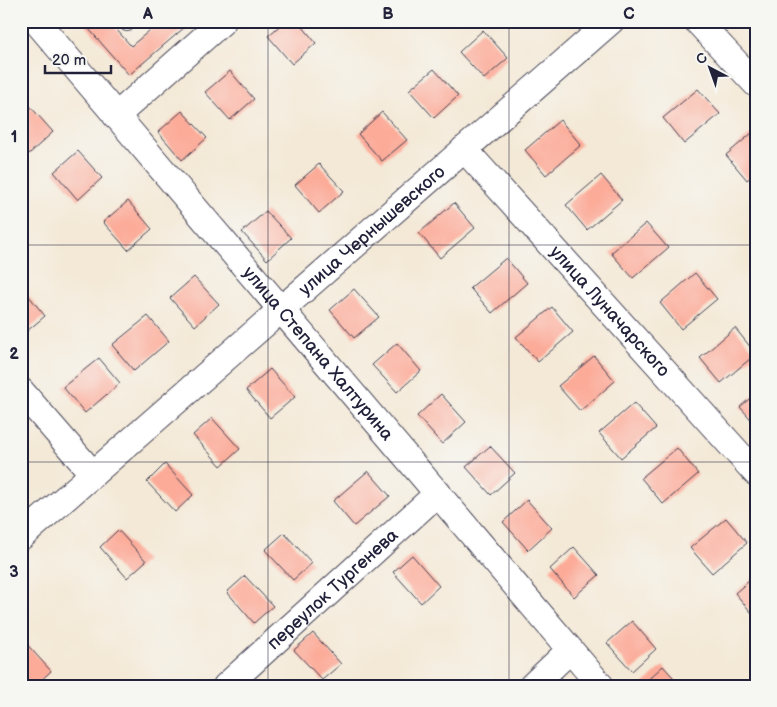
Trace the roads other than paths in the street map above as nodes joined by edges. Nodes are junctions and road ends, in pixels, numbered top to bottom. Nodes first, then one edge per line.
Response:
1 (36, 21) edge
2 (124, 21) edge
3 (130, 21) edge
4 (223, 21) edge
5 (611, 21) edge
6 (696, 21) edge
7 (756, 84) edge
8 (116, 116) junction
9 (464, 149) junction
10 (281, 309) junction
11 (21, 392) edge
12 (756, 473) edge
13 (92, 474) junction
14 (438, 493) junction
15 (21, 537) edge
16 (570, 650) junction
17 (226, 686) edge
18 (532, 686) edge
19 (602, 686) edge

1 - 8 street, улица Степана Халтурина
2 - 3 lane
4 - 8 street
5 - 9 street, улица Чернышевского
6 - 7 street
8 - 10 street, улица Степана Халтурина
9 - 10 street, улица Чернышевского
9 - 12 street, улица Луначарского
10 - 13 street, улица Чернышевского
10 - 14 street, улица Степана Халтурина
11 - 13 street
13 - 15 street, улица Чернышевского
14 - 16 street, улица Степана Халтурина
14 - 17 street, переулок Тургенева
16 - 18 street
16 - 19 street, улица Степана Халтурина

